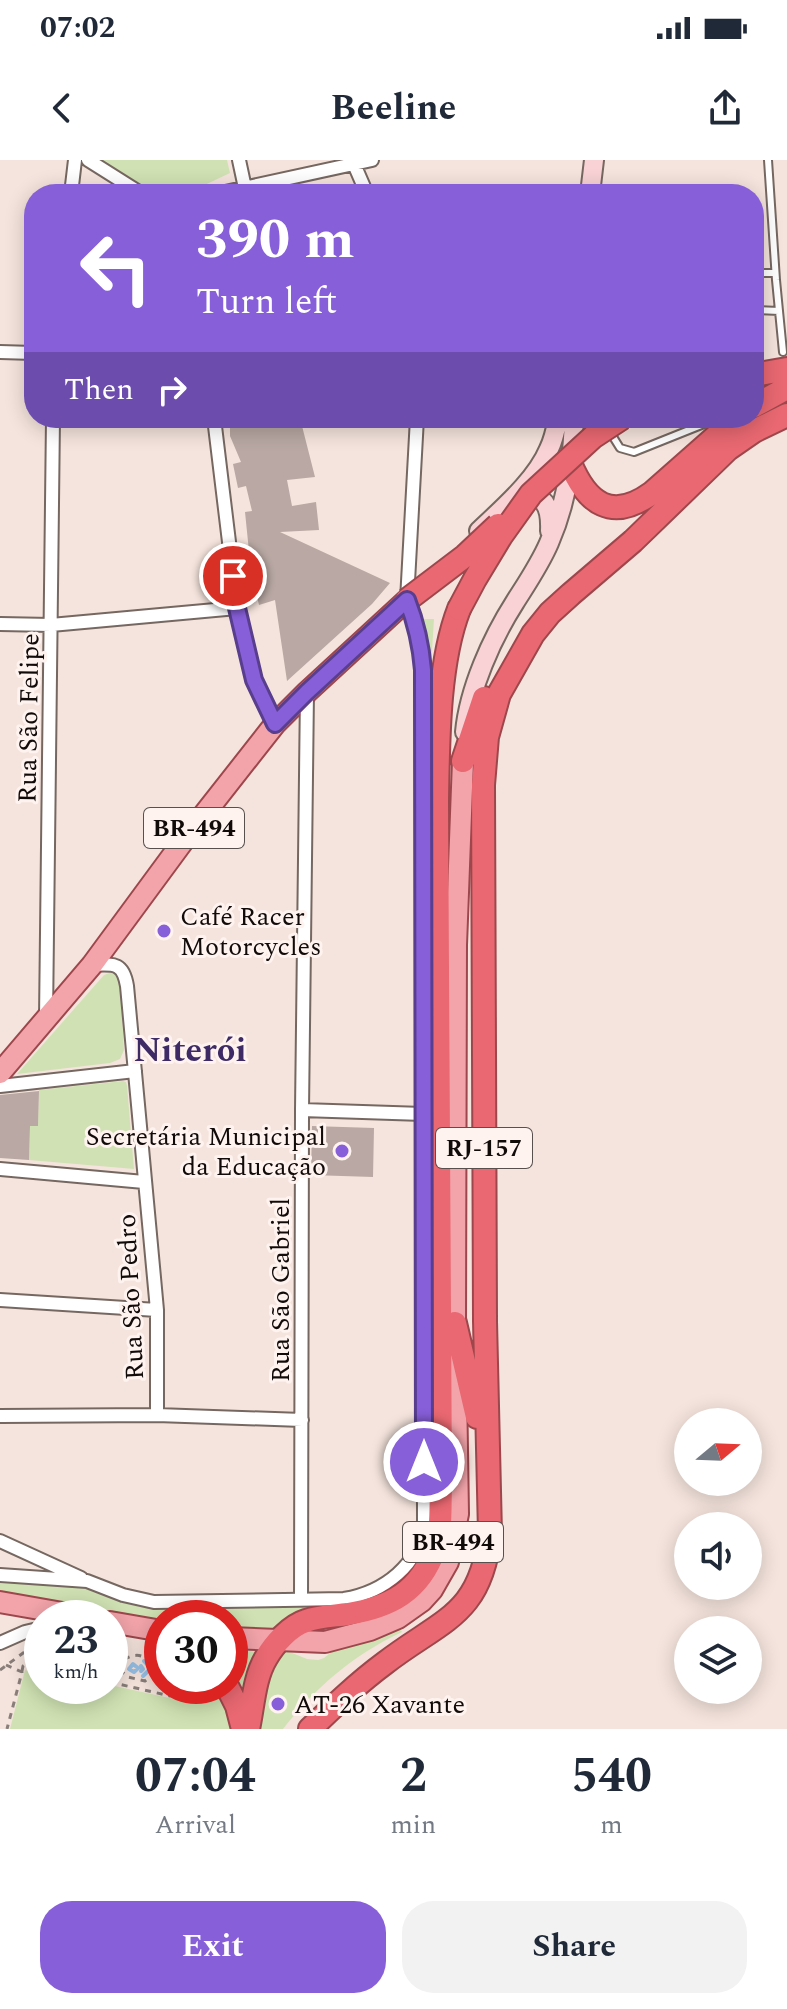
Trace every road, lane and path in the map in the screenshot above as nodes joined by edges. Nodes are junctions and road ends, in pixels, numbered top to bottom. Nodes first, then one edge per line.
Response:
1 (75, 160) edge
2 (88, 160) edge
3 (239, 160) edge
4 (372, 160) edge
5 (594, 160) edge
6 (768, 160) edge
7 (354, 164) junction
8 (72, 184) edge
9 (126, 184) edge
10 (244, 184) edge
11 (263, 184) edge
12 (363, 184) edge
13 (591, 184) edge
14 (764, 273) edge
15 (775, 273) junction
16 (764, 310) edge
17 (779, 311) junction
18 (0, 352) edge
19 (24, 353) edge
20 (785, 361) edge
21 (764, 371) edge
22 (787, 388) edge
23 (764, 400) edge
24 (787, 415) edge
25 (764, 426) edge
26 (53, 428) edge
27 (215, 428) edge
28 (416, 428) edge
29 (555, 428) edge
30 (573, 428) edge
31 (607, 428) edge
32 (608, 428) edge
33 (694, 428) edge
34 (726, 428) edge
35 (760, 428) edge
36 (570, 463) junction
37 (521, 497) junction
38 (548, 545) junction
39 (407, 600) junction
40 (237, 608) junction
41 (0, 624) edge
42 (51, 625) junction
43 (533, 634) junction
44 (307, 692) junction
45 (275, 724) junction
46 (463, 761) junction
47 (92, 965) junction
48 (46, 1018) junction
49 (135, 1071) junction
50 (0, 1073) edge
51 (0, 1086) edge
52 (302, 1110) junction
53 (423, 1114) junction
54 (0, 1169) edge
55 (144, 1182) junction
56 (0, 1300) edge
57 (157, 1310) junction
58 (455, 1323) junction
59 (157, 1415) junction
60 (0, 1416) edge
61 (302, 1420) junction
62 (487, 1457) junction
63 (0, 1541) edge
64 (0, 1575) edge
65 (87, 1581) junction
66 (301, 1600) junction
67 (0, 1602) edge
68 (24, 1606) edge
69 (24, 1632) edge
70 (248, 1639) edge
71 (279, 1641) junction
72 (0, 1643) edge
73 (24, 1650) edge
74 (6, 1665) junction
75 (24, 1665) edge
76 (0, 1670) edge
77 (22, 1672) junction
78 (128, 1677) edge
79 (137, 1679) junction
80 (144, 1681) edge
81 (128, 1686) edge
82 (134, 1688) junction
83 (144, 1690) edge
84 (236, 1704) edge
85 (7, 1729) edge
86 (245, 1729) edge
87 (310, 1729) edge

1 - 8 street
2 - 9 street
3 - 10 street
4 - 7 street
5 - 13 street
6 - 15 lane
7 - 11 street
7 - 12 street
14 - 15 lane
15 - 17 lane
16 - 17 lane
17 - 20 lane
18 - 19 street
20 - 21 highway
22 - 23 highway
24 - 25 highway, RJ-157
26 - 42 street, Rua São Felipe
27 - 40 street
28 - 39 street
29 - 37 street
30 - 36 street, BR-494
31 - 37 highway, bridge
32 - 33 lane
34 - 36 highway
35 - 43 highway, RJ-157
36 - 38 street, BR-494
37 - 38 street
37 - 39 highway, bridge
37 - 71 highway, BR-494, bridge
38 - 46 street, BR-494
39 - 44 main road, BR-494
39 - 53 street
40 - 42 street
40 - 45 street
41 - 42 street
42 - 48 street, Rua São Felipe
43 - 46 highway
43 - 62 highway, RJ-157
44 - 45 main road, BR-494
44 - 52 street, Rua São Gabriel
45 - 47 main road, BR-494
46 - 58 main road, BR-494
47 - 48 main road, BR-494
47 - 49 street, Rua São Pedro
48 - 50 main road, BR-494
49 - 51 street
49 - 55 street, Rua São Pedro
52 - 53 street
52 - 61 street, Rua São Gabriel
53 - 66 street
54 - 55 street
55 - 57 street, Rua São Pedro
56 - 57 street
57 - 59 street, Rua São Pedro
58 - 62 highway
58 - 71 main road, BR-494
59 - 60 street
59 - 61 street
61 - 66 street, Rua São Gabriel
62 - 87 highway, RJ-157
63 - 65 street
64 - 65 street
65 - 66 street
67 - 68 main road
69 - 72 street
70 - 71 main road, BR-494
71 - 86 highway
73 - 74 path
74 - 76 path
74 - 77 path
75 - 77 path
77 - 85 path
78 - 79 path
79 - 80 path
79 - 82 path
81 - 82 path
82 - 83 path
84 - 86 highway

